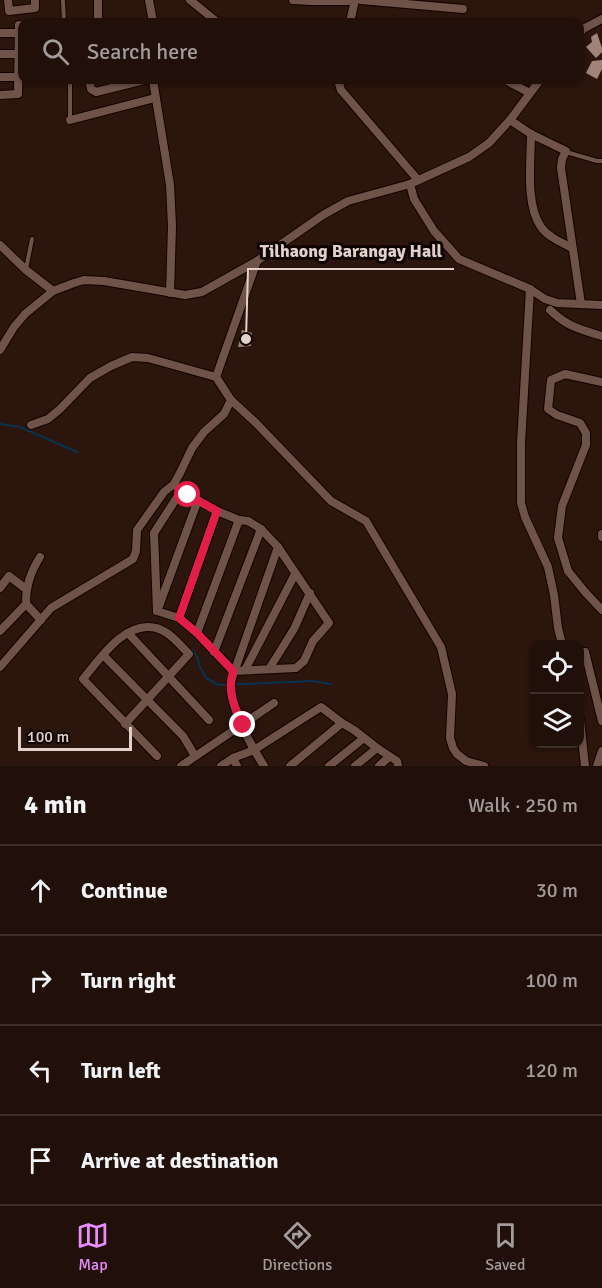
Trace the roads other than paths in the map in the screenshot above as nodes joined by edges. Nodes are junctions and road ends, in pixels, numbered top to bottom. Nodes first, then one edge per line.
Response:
1 (8, 0) edge
2 (35, 0) edge
3 (63, 0) edge
4 (98, 0) edge
5 (149, 0) edge
6 (190, 0) edge
7 (293, 0) edge
8 (357, 0) edge
9 (463, 9) dead end
10 (64, 18) edge
11 (98, 18) edge
12 (152, 18) edge
13 (213, 18) edge
14 (351, 18) edge
15 (602, 19) edge
16 (584, 28) edge
17 (18, 29) edge
18 (0, 33) edge
19 (0, 54) edge
20 (18, 54) joint
21 (18, 77) junction
22 (0, 78) edge
23 (70, 84) edge
24 (90, 84) edge
25 (129, 84) edge
26 (153, 84) edge
27 (339, 84) edge
28 (513, 84) edge
29 (537, 84) edge
30 (530, 93) junction
31 (0, 95) edge
32 (155, 98) junction
33 (70, 120) joint
34 (510, 120) junction
35 (531, 134) junction
36 (566, 151) junction
37 (602, 161) edge
38 (414, 182) junction
39 (32, 239) dead end
40 (0, 245) edge
41 (572, 248) junction
42 (257, 261) junction
43 (26, 270) junction
44 (530, 289) junction
45 (53, 291) junction
46 (170, 293) junction
47 (581, 304) junction
48 (602, 305) edge
49 (550, 310) dead end
50 (602, 336) edge
51 (0, 350) edge
52 (216, 376) junction
53 (602, 382) edge
54 (231, 400) junction
55 (31, 425) dead end
56 (174, 484) junction
57 (181, 491) junction
58 (198, 500) junction
59 (217, 511) junction
60 (239, 519) junction
61 (261, 529) junction
62 (278, 547) junction
63 (40, 557) dead end
64 (295, 574) junction
65 (0, 588) edge
66 (26, 589) junction
67 (310, 594) junction
68 (27, 604) junction
69 (157, 610) junction
70 (602, 610) edge
71 (179, 618) junction
72 (41, 620) junction
73 (0, 631) edge
74 (128, 633) junction
75 (197, 633) junction
76 (561, 640) edge
77 (214, 652) junction
78 (585, 652) dead end
79 (103, 655) junction
80 (0, 667) edge
81 (269, 669) junction
82 (246, 670) junction
83 (233, 671) junction
84 (169, 677) junction
85 (148, 700) junction
86 (274, 704) dead end
87 (210, 720) dead end
88 (602, 721) edge
89 (125, 723) junction
90 (342, 723) junction
91 (243, 725) junction
92 (364, 738) junction
93 (377, 748) junction
94 (583, 748) edge
95 (254, 750) junction
96 (602, 751) edge
97 (157, 756) dead end
98 (195, 756) junction
99 (389, 757) junction
100 (233, 758) junction
101 (181, 766) edge
102 (221, 766) edge
103 (237, 766) edge
104 (264, 766) edge
105 (290, 766) edge
106 (329, 766) edge
107 (356, 766) edge
108 (379, 766) edge
109 (398, 766) edge
110 (484, 766) edge
111 (585, 766) edge
112 (597, 766) edge

1 - 2 street
3 - 10 lane
4 - 11 street
5 - 12 street
6 - 13 street
7 - 8 street
8 - 9 street
8 - 14 street
15 - 16 street
17 - 18 street
19 - 20 street
20 - 21 street
21 - 22 street
21 - 31 street
23 - 33 lane
24 - 25 street
26 - 32 street
27 - 38 street
28 - 30 street
29 - 30 street
30 - 34 street
32 - 33 street
32 - 46 street
34 - 35 street
34 - 38 street
35 - 36 street
35 - 41 street
36 - 37 lane
36 - 41 street
38 - 42 street
38 - 44 street
39 - 43 lane
40 - 43 street
41 - 47 street
42 - 46 street
42 - 52 street
43 - 45 street
44 - 47 street
44 - 76 street
45 - 46 street
45 - 51 street
47 - 48 street
49 - 50 street
52 - 54 street
52 - 55 street
53 - 70 street
54 - 56 street
54 - 110 street
56 - 57 street
56 - 72 street
57 - 58 street
57 - 69 street
58 - 59 street
58 - 69 street
59 - 60 street
59 - 71 street
60 - 61 street
60 - 75 street
61 - 62 street
61 - 77 street
62 - 64 street
62 - 83 street
63 - 66 street
64 - 67 street
64 - 82 street
65 - 66 street
66 - 68 street
67 - 81 street
67 - 81 street
68 - 72 street
68 - 73 street
69 - 71 street
71 - 75 street
72 - 80 street
74 - 79 street
74 - 84 street
74 - 84 street
75 - 77 street
77 - 83 street
78 - 88 street
79 - 85 street
79 - 89 street
81 - 82 street
82 - 83 street
83 - 91 street
84 - 85 street
84 - 87 street
85 - 89 street
85 - 98 street
86 - 91 street
89 - 97 street
90 - 92 street
90 - 95 street
90 - 105 street
91 - 95 street
91 - 98 street
92 - 93 street
92 - 106 street
93 - 99 street
93 - 107 street
94 - 111 street
95 - 100 street
95 - 104 street
96 - 112 street
98 - 101 street
99 - 108 street
99 - 109 street
100 - 102 street
100 - 103 street

